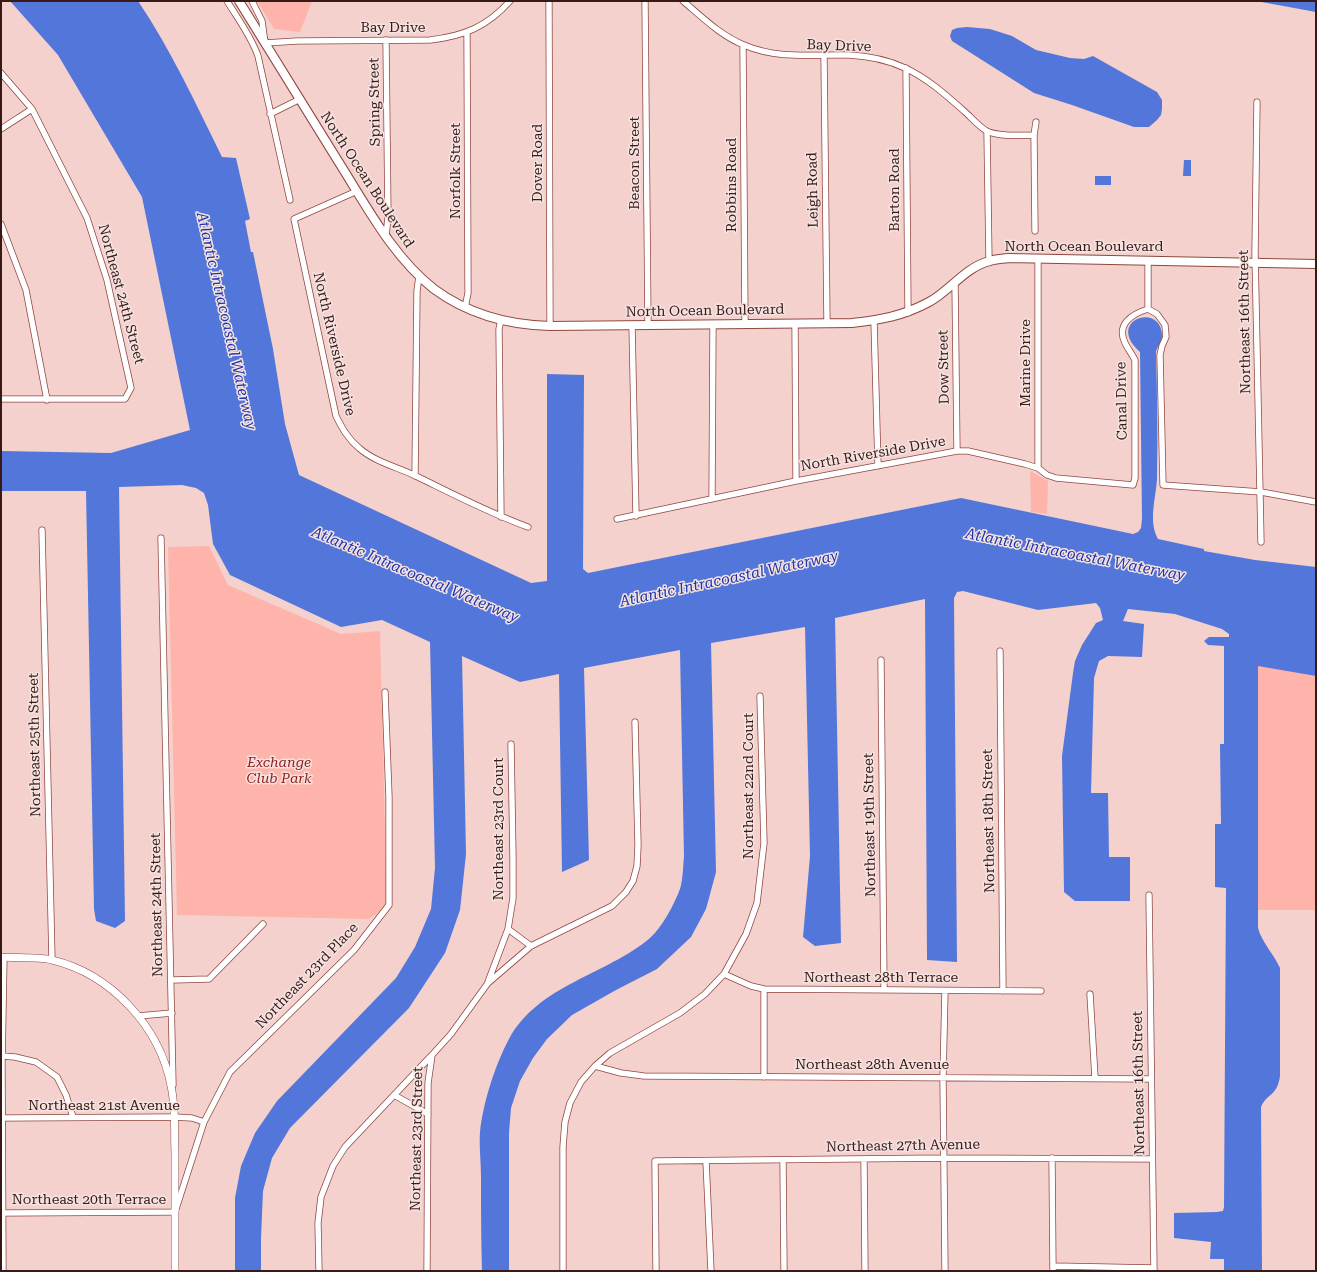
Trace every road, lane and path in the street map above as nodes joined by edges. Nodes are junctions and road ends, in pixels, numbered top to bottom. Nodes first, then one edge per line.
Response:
1 (226, 1) edge
2 (239, 1) edge
3 (252, 1) edge
4 (510, 1) edge
5 (549, 1) edge
6 (646, 1) edge
7 (683, 1) edge
8 (467, 33) junction
9 (386, 40) junction
10 (265, 42) junction
11 (743, 45) junction
12 (824, 56) junction
13 (906, 68) junction
14 (1, 73) edge
15 (300, 99) junction
16 (1257, 102) dead end
17 (32, 108) junction
18 (270, 114) junction
19 (1036, 122) dead end
20 (1, 129) edge
21 (987, 132) junction
22 (1034, 136) junction
23 (357, 191) junction
24 (290, 200) dead end
25 (1, 224) edge
26 (1036, 231) dead end
27 (386, 235) junction
28 (1038, 258) junction
29 (1148, 260) junction
30 (990, 261) junction
31 (1256, 263) junction
32 (1316, 264) edge
33 (419, 276) junction
34 (955, 283) junction
35 (465, 308) junction
36 (1148, 309) junction
37 (908, 313) junction
38 (501, 320) junction
39 (874, 321) junction
40 (794, 323) junction
41 (827, 323) junction
42 (712, 324) junction
43 (745, 324) junction
44 (632, 325) junction
45 (648, 325) junction
46 (550, 326) junction
47 (1, 399) edge
48 (47, 400) junction
49 (958, 451) junction
50 (878, 466) junction
51 (1038, 468) junction
52 (415, 476) junction
53 (796, 481) junction
54 (1133, 485) joint
55 (1260, 492) junction
56 (712, 499) junction
57 (1316, 502) edge
58 (636, 516) junction
59 (501, 517) junction
60 (617, 519) dead end
61 (528, 527) dead end
62 (42, 530) dead end
63 (161, 538) dead end
64 (1261, 542) dead end
65 (1000, 651) dead end
66 (881, 660) dead end
67 (385, 692) dead end
68 (760, 696) dead end
69 (635, 722) dead end
70 (511, 744) dead end
71 (1148, 896) dead end
72 (263, 924) dead end
73 (508, 929) junction
74 (531, 946) junction
75 (3, 957) edge
76 (52, 960) junction
77 (724, 974) junction
78 (172, 980) junction
79 (488, 982) junction
80 (764, 989) junction
81 (884, 990) junction
82 (945, 991) junction
83 (1003, 991) junction
84 (1041, 991) dead end
85 (1090, 994) dead end
86 (172, 1012) junction
87 (138, 1016) junction
88 (432, 1055) junction
89 (2, 1056) junction
90 (2, 1063) edge
91 (594, 1066) junction
92 (764, 1077) junction
93 (943, 1077) junction
94 (1094, 1078) junction
95 (1151, 1079) junction
96 (394, 1095) junction
97 (174, 1100) junction
98 (428, 1114) junction
99 (73, 1117) junction
100 (174, 1117) junction
101 (3, 1118) junction
102 (204, 1122) junction
103 (864, 1158) junction
104 (944, 1158) junction
105 (1052, 1158) junction
106 (1152, 1159) junction
107 (783, 1160) junction
108 (706, 1161) junction
109 (3, 1212) junction
110 (175, 1212) junction
111 (1053, 1268) edge
112 (1154, 1269) edge
113 (3, 1271) edge
114 (175, 1271) edge
115 (318, 1271) edge
116 (427, 1271) edge
117 (563, 1271) edge
118 (656, 1271) edge
119 (710, 1271) edge
120 (784, 1271) edge
121 (865, 1271) edge
122 (944, 1271) edge

1 - 18 street
2 - 10 main road, North Ocean Boulevard
3 - 10 street
4 - 8 street, Bay Drive
5 - 46 street, Dover Road
6 - 45 street, Beacon Street
7 - 11 street, Bay Drive
8 - 9 street, Bay Drive
8 - 35 street, Norfolk Street
9 - 10 street, Bay Drive
9 - 27 street, Spring Street
10 - 15 main road, North Ocean Boulevard
11 - 12 street, Bay Drive
11 - 43 street, Robbins Road
12 - 13 street, Bay Drive
12 - 41 street, Leigh Road
13 - 21 street, Bay Drive
13 - 37 street, Barton Road
14 - 17 street, Northeast 24th Street
15 - 18 street
15 - 23 main road, North Ocean Boulevard
16 - 31 street, Northeast 16th Street
17 - 20 street
17 - 48 street, Northeast 24th Street
18 - 24 street
19 - 22 street
21 - 22 street
21 - 30 street
22 - 26 street
23 - 27 main road, North Ocean Boulevard
23 - 52 street, North Riverside Drive
25 - 48 street
27 - 33 main road, North Ocean Boulevard
28 - 29 main road, North Ocean Boulevard
28 - 30 main road, North Ocean Boulevard
28 - 51 street, Marine Drive
29 - 31 main road, North Ocean Boulevard
29 - 36 street
30 - 34 main road, North Ocean Boulevard
31 - 32 main road, North Ocean Boulevard
31 - 55 street, Northeast 16th Street
33 - 35 main road, North Ocean Boulevard
33 - 52 street
34 - 37 main road, North Ocean Boulevard
34 - 49 street, Dow Street
35 - 38 main road, North Ocean Boulevard
36 - 54 street, Canal Drive
36 - 55 street
37 - 39 main road, North Ocean Boulevard
38 - 46 main road, North Ocean Boulevard
38 - 59 street
39 - 41 main road, North Ocean Boulevard
39 - 50 street
40 - 41 main road, North Ocean Boulevard
40 - 43 main road, North Ocean Boulevard
40 - 53 street
42 - 43 main road, North Ocean Boulevard
42 - 45 main road, North Ocean Boulevard
42 - 56 street
44 - 45 main road, North Ocean Boulevard
44 - 46 main road, North Ocean Boulevard
44 - 58 street
47 - 48 street
49 - 50 street, North Riverside Drive
49 - 51 street, North Riverside Drive
50 - 53 street, North Riverside Drive
51 - 54 street, North Riverside Drive
52 - 59 street, North Riverside Drive
53 - 56 street, North Riverside Drive
55 - 57 street
55 - 64 street, Northeast 16th Street
56 - 58 street, North Riverside Drive
58 - 60 street, North Riverside Drive
59 - 61 street, North Riverside Drive
62 - 76 street, Northeast 25th Street
63 - 78 street, Northeast 24th Street
65 - 83 street, Northeast 18th Street
66 - 81 street, Northeast 19th Street
67 - 102 street, Northeast 23rd Place
68 - 77 street, Northeast 22nd Court
69 - 74 street, Northeast 23rd Street
70 - 73 street, Northeast 23rd Court
71 - 95 street, Northeast 16th Street
72 - 78 street
73 - 74 street
73 - 79 street, Northeast 23rd Court
74 - 79 street, Northeast 23rd Street
75 - 76 street
75 - 89 street
76 - 87 street
77 - 80 street, Northeast 28th Terrace
77 - 91 street, Northeast 22nd Court
78 - 86 street, Northeast 24th Street
79 - 88 street, Northeast 23rd Street
80 - 81 street, Northeast 28th Terrace
80 - 92 street
81 - 82 street, Northeast 28th Terrace
82 - 83 street, Northeast 28th Terrace
82 - 93 street
83 - 84 street, Northeast 28th Terrace
85 - 94 street
86 - 87 street
86 - 97 street, Northeast 24th Street
87 - 97 street
88 - 96 street
88 - 98 street, Northeast 23rd Street
89 - 90 street
89 - 99 street
90 - 101 street
91 - 92 street, Northeast 28th Avenue
91 - 117 street, Northeast 22nd Court
92 - 93 street, Northeast 28th Avenue
93 - 94 street, Northeast 28th Avenue
93 - 104 street
94 - 95 street, Northeast 28th Avenue
95 - 106 street, Northeast 16th Street
96 - 98 street
96 - 115 street
97 - 100 street, Northeast 24th Street
98 - 116 street, Northeast 23rd Street
99 - 100 street, Northeast 21st Avenue
99 - 101 street, Northeast 21st Avenue
100 - 102 street, Northeast 21st Avenue
100 - 110 street, Northeast 24th Street
101 - 109 street
102 - 110 street, Northeast 23rd Place
103 - 104 street, Northeast 27th Avenue
103 - 107 street, Northeast 27th Avenue
103 - 121 street
104 - 105 street, Northeast 27th Avenue
104 - 122 street
105 - 106 street, Northeast 27th Avenue
105 - 111 street
106 - 112 street, Northeast 16th Street
107 - 108 street, Northeast 27th Avenue
107 - 120 street
108 - 118 street, Northeast 27th Avenue
108 - 119 street
109 - 110 street, Northeast 20th Terrace
109 - 113 street
110 - 114 street, Northeast 24th Street
111 - 112 street

